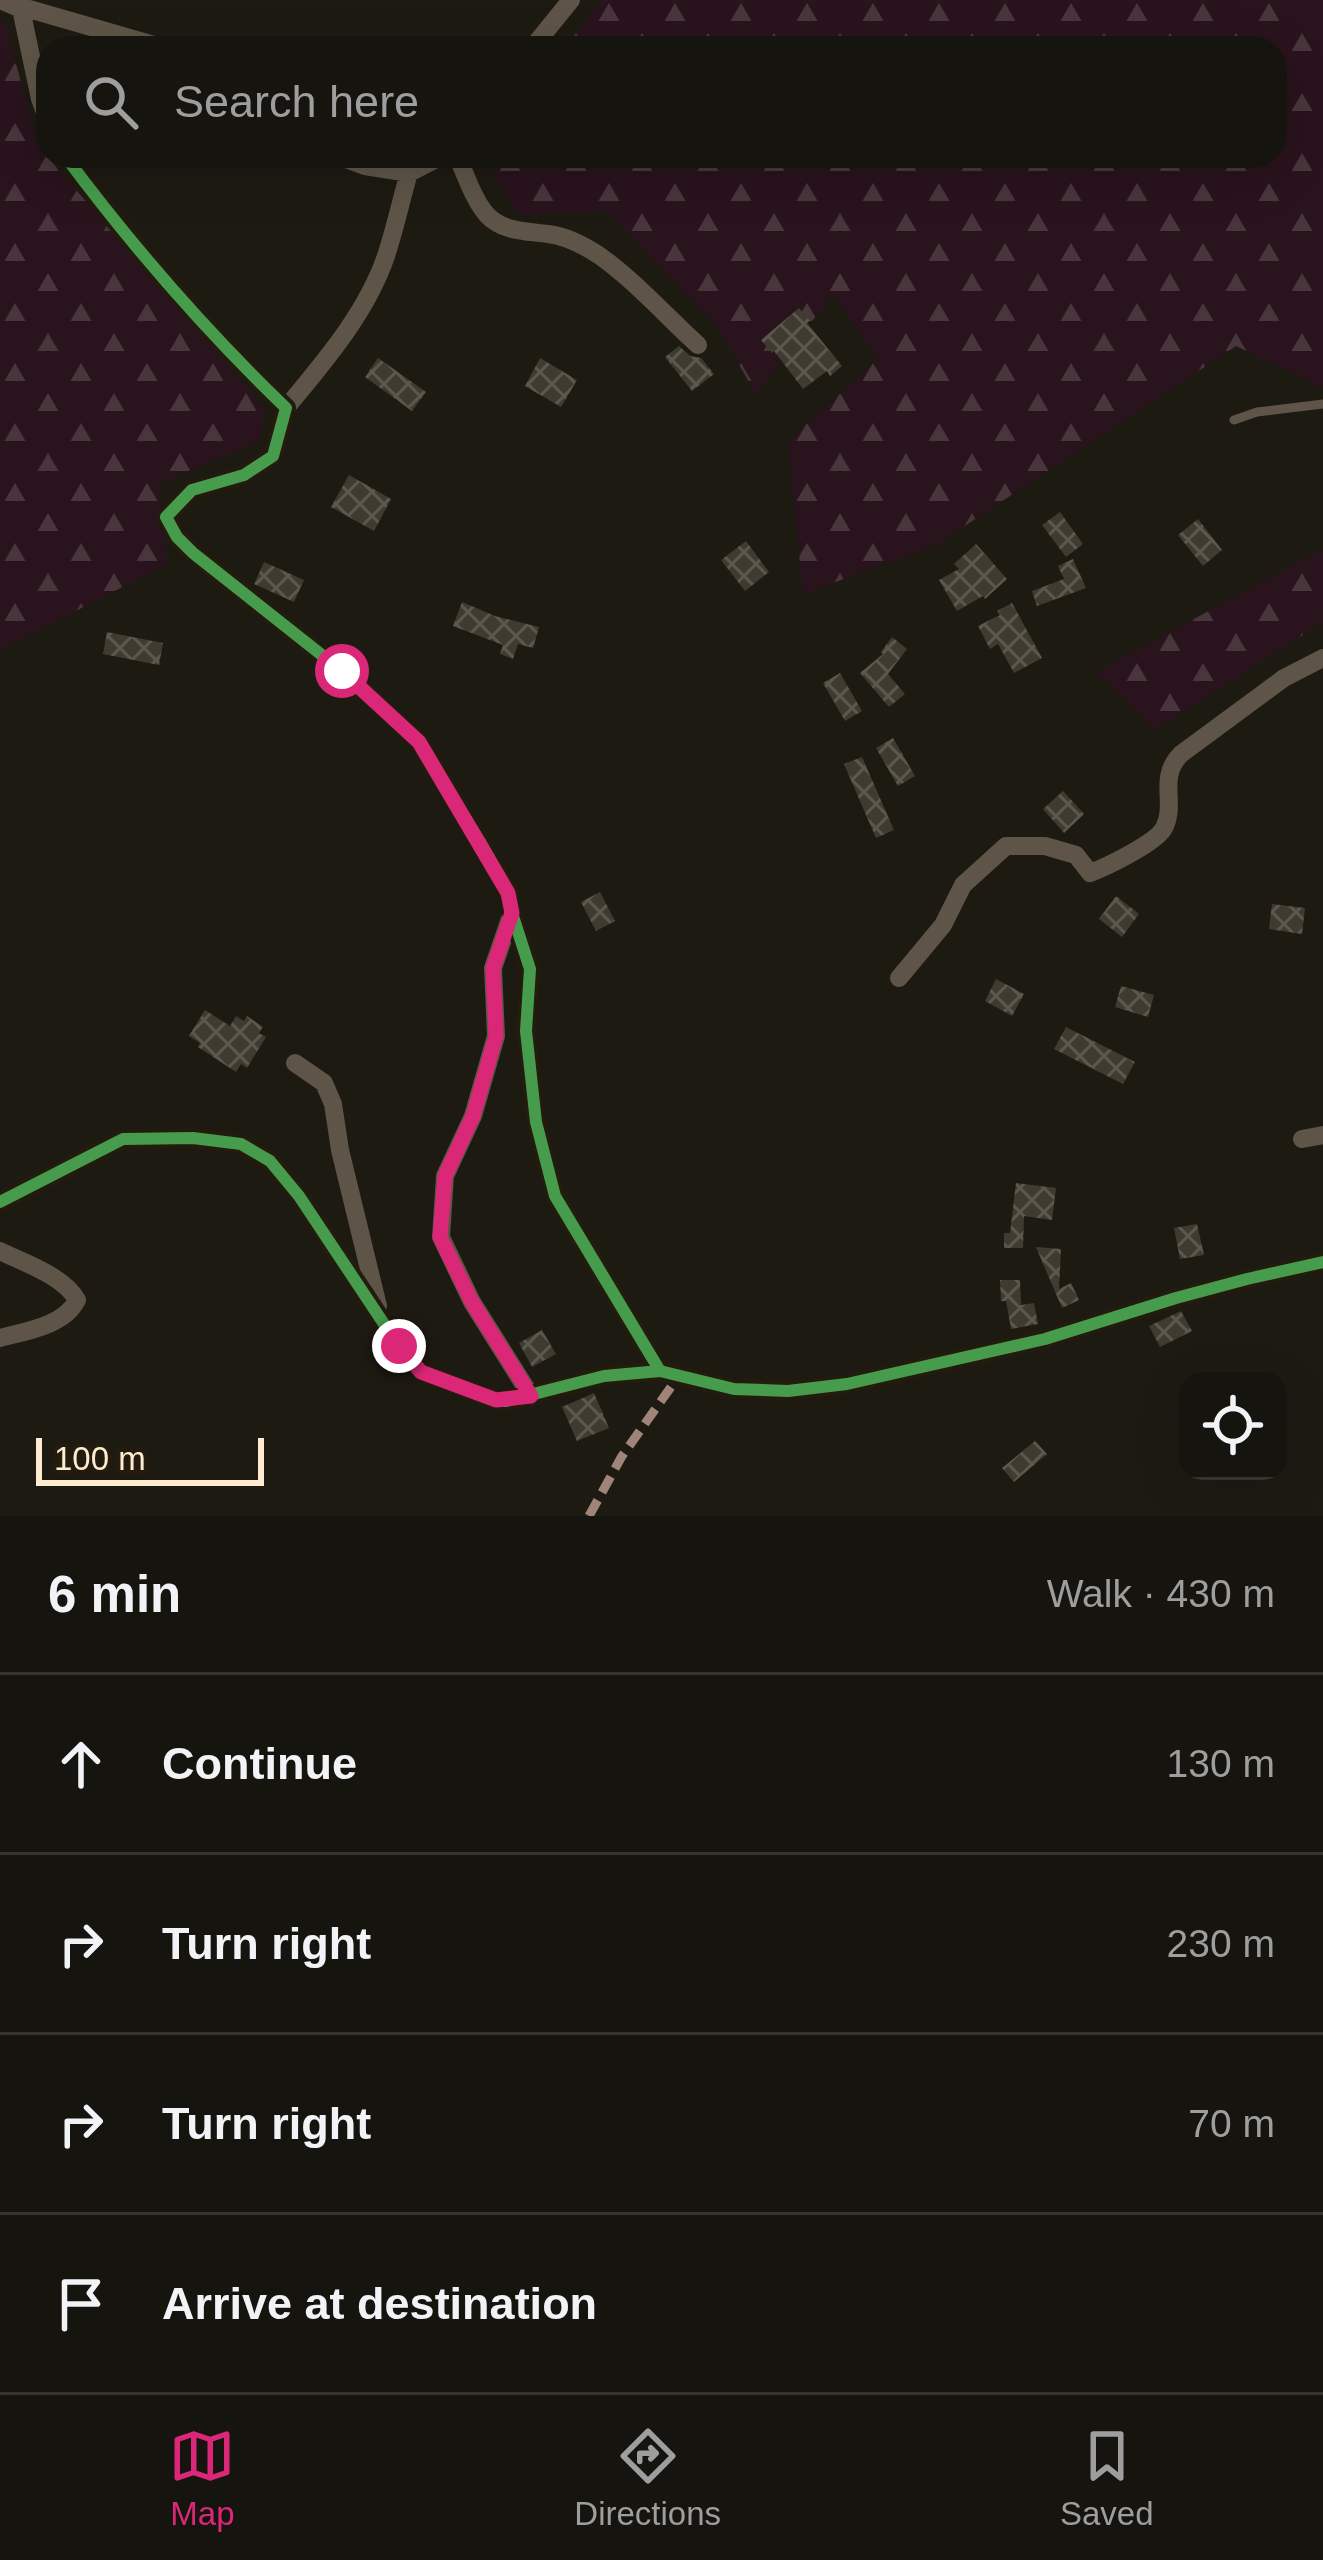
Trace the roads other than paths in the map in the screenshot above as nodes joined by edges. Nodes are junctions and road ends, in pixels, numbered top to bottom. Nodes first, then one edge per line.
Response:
1 (0, 0) edge
2 (571, 0) edge
3 (26, 6) edge
4 (125, 36) edge
5 (542, 36) edge
6 (36, 72) edge
7 (73, 168) edge
8 (380, 168) edge
9 (417, 168) edge
10 (462, 168) edge
11 (409, 172) junction
12 (698, 345) dead end
13 (1323, 404) edge
14 (286, 408) junction
15 (1234, 420) dead end
16 (1323, 658) edge
17 (512, 913) junction
18 (899, 978) dead end
19 (295, 1063) dead end
20 (1323, 1135) edge
21 (1302, 1139) dead end
22 (0, 1202) edge
23 (0, 1251) edge
24 (1323, 1262) edge
25 (382, 1321) junction
26 (0, 1338) edge
27 (660, 1371) junction
28 (531, 1396) junction

1 - 3 street
2 - 5 street
3 - 4 street
3 - 6 street
7 - 14 street
8 - 11 street
9 - 11 street
10 - 12 street
11 - 14 street
13 - 15 lane
14 - 17 street
16 - 18 street
17 - 27 street
17 - 28 street
19 - 25 street
20 - 21 street
22 - 25 street
23 - 26 street
24 - 27 street
25 - 28 street
27 - 28 street

